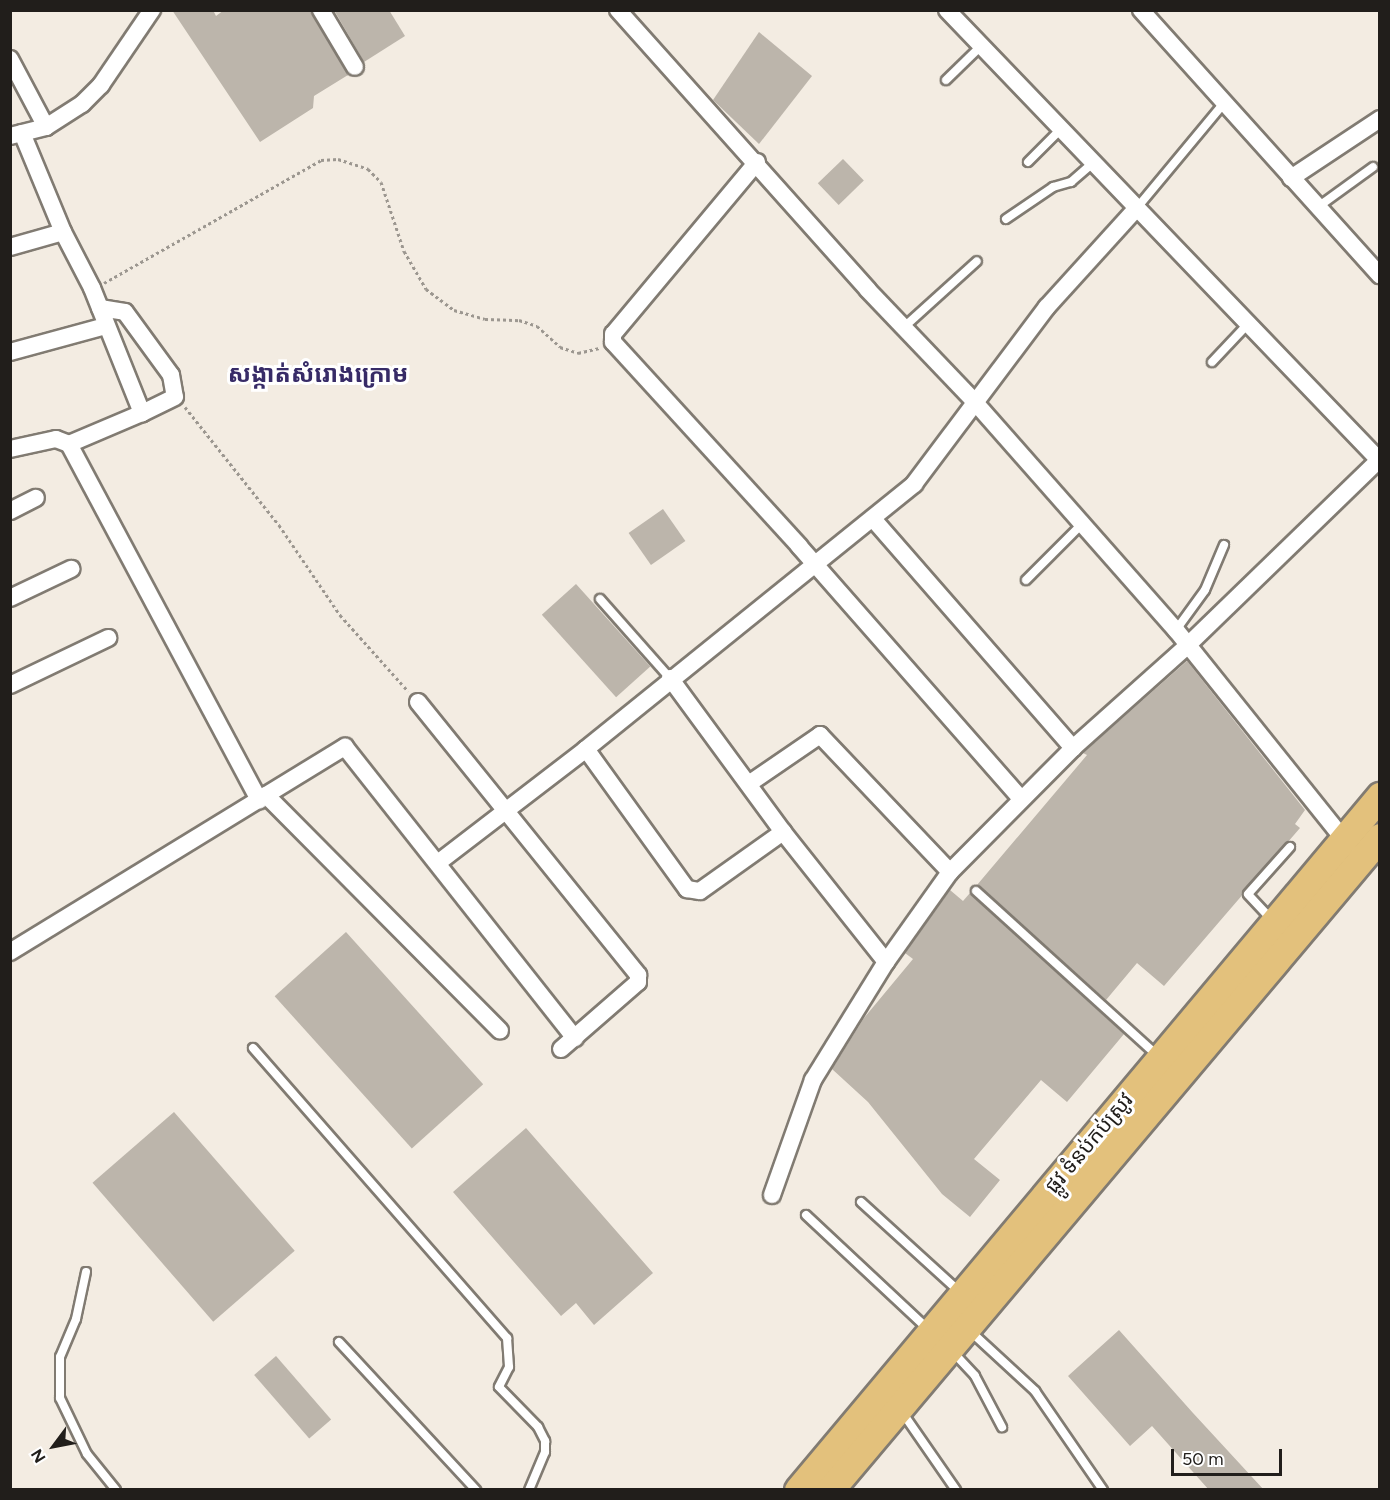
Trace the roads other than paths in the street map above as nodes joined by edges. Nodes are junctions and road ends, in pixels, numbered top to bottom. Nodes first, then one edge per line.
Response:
1 (152, 10) edge
2 (321, 10) edge
3 (618, 10) edge
4 (947, 10) edge
5 (1141, 10) edge
6 (979, 48) junction
7 (10, 59) edge
8 (355, 67) dead end
9 (946, 80) dead end
10 (1224, 103) junction
11 (1380, 119) edge
12 (46, 127) junction
13 (1059, 130) junction
14 (16, 135) edge
15 (757, 162) junction
16 (1028, 162) dead end
17 (1092, 164) junction
18 (1373, 167) dead end
19 (1291, 178) junction
20 (1318, 208) junction
21 (1136, 209) junction
22 (1006, 219) dead end
23 (63, 232) junction
24 (10, 247) edge
25 (977, 261) dead end
26 (1380, 275) edge
27 (100, 308) junction
28 (106, 326) junction
29 (1246, 326) junction
30 (904, 327) junction
31 (10, 352) edge
32 (1212, 362) dead end
33 (973, 400) junction
34 (142, 413) junction
35 (69, 444) junction
36 (10, 449) edge
37 (1379, 460) edge
38 (36, 498) dead end
39 (10, 511) edge
40 (874, 520) junction
41 (1082, 525) junction
42 (1224, 545) dead end
43 (815, 564) junction
44 (71, 569) dead end
45 (1026, 580) dead end
46 (10, 598) edge
47 (600, 599) dead end
48 (1176, 630) junction
49 (108, 638) dead end
50 (1188, 645) junction
51 (670, 678) junction
52 (10, 685) edge
53 (418, 702) road end
54 (1073, 748) junction
55 (586, 750) junction
56 (750, 783) junction
57 (1380, 796) edge
58 (262, 797) junction
59 (1021, 799) junction
60 (505, 810) junction
61 (783, 832) junction
62 (1380, 837) edge
63 (1290, 847) dead end
64 (1352, 849) junction
65 (439, 862) junction
66 (950, 872) junction
67 (976, 891) dead end
68 (1274, 922) junction
69 (10, 952) edge
70 (886, 962) junction
71 (500, 1031) dead end
72 (575, 1038) junction
73 (253, 1048) dead end
74 (561, 1049) dead end
75 (1161, 1058) junction
76 (772, 1195) dead end
77 (861, 1202) dead end
78 (806, 1215) dead end
79 (86, 1272) dead end
80 (963, 1295) junction
81 (965, 1327) junction
82 (940, 1340) junction
83 (339, 1342) dead end
84 (898, 1407) junction
85 (1002, 1427) dead end
86 (116, 1490) edge
87 (476, 1490) edge
88 (528, 1490) edge
89 (798, 1490) edge
90 (830, 1490) edge
91 (956, 1490) edge
92 (1103, 1490) edge

1 - 12 street
2 - 8 street
3 - 15 street
4 - 6 street
5 - 10 street
6 - 9 lane
6 - 13 street
7 - 12 street
10 - 19 street
10 - 21 lane
11 - 19 street
12 - 14 street
13 - 16 lane
13 - 17 street
14 - 23 street
15 - 30 street
15 - 43 street
17 - 21 street
17 - 22 lane
18 - 20 lane
19 - 20 street
20 - 26 street
21 - 29 street
21 - 33 street
23 - 24 street
23 - 27 street
25 - 30 lane
27 - 28 street
27 - 34 street
28 - 31 street
28 - 34 street
29 - 32 lane
29 - 37 street
30 - 33 street
33 - 40 street
33 - 41 street
34 - 35 street
35 - 36 street
35 - 58 street
37 - 50 street
38 - 39 street
40 - 43 street
40 - 54 street
41 - 45 lane
41 - 48 street
42 - 48 lane
43 - 51 street
43 - 59 street
44 - 46 street
47 - 51 lane
48 - 50 street
49 - 52 street
50 - 54 street
50 - 64 street
51 - 55 street
51 - 56 street
53 - 60 street
54 - 59 street
55 - 60 street
55 - 61 street
56 - 61 street
56 - 66 street
57 - 64 main road, ផ្លូវ ទំនប់កប់ស្រូវ
58 - 65 street
58 - 69 street
58 - 71 street
59 - 66 street
60 - 65 street
60 - 72 street
61 - 70 street
62 - 64 main road, ផ្លូវ ទំនប់កប់ស្រូវ
63 - 68 lane
64 - 68 main road, ផ្លូវ ទំនប់កប់ស្រូវ
64 - 81 main road, ផ្លូវ ទំនប់កប់ស្រូវ
65 - 72 street
66 - 70 street
67 - 75 lane
68 - 75 main road, ផ្លូវ ទំនប់កប់ស្រូវ
70 - 76 street
72 - 74 street
73 - 88 lane
75 - 80 main road, ផ្លូវ ទំនប់កប់ស្រូវ
77 - 80 lane
78 - 82 lane
79 - 86 lane
80 - 82 main road, ផ្លូវ ទំនប់កប់ស្រូវ
81 - 82 main road, ផ្លូវ ទំនប់កប់ស្រូវ
81 - 92 lane
82 - 84 main road, ផ្លូវ ទំនប់កប់ស្រូវ
82 - 85 lane
82 - 89 main road, ផ្លូវ ទំនប់កប់ស្រូវ
83 - 87 lane
84 - 90 main road, ផ្លូវ ទំនប់កប់ស្រូវ
84 - 91 lane

